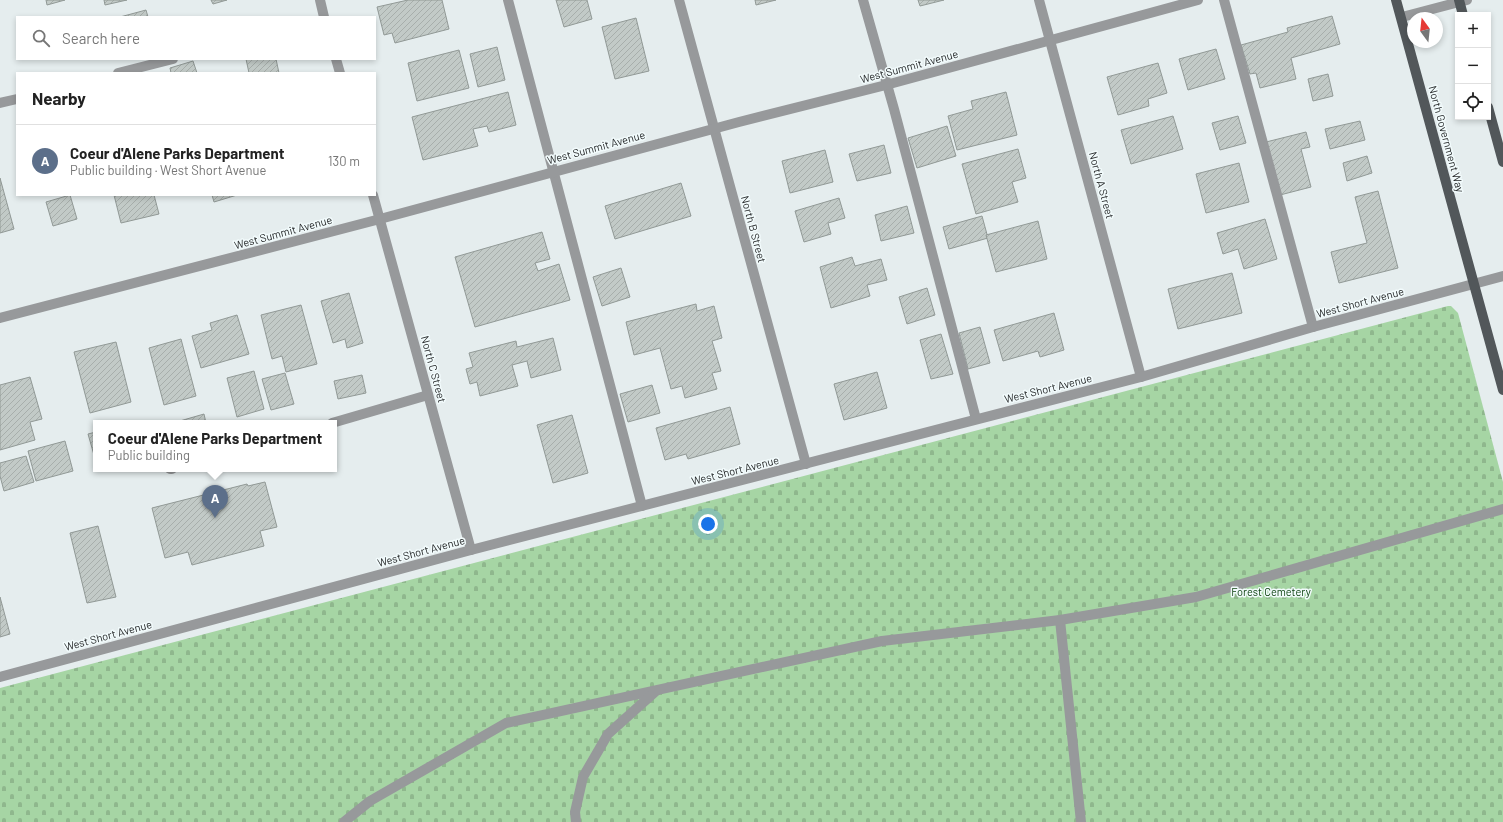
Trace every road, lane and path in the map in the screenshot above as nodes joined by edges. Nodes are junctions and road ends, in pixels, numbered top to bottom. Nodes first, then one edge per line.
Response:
1 (320, 0) edge
2 (508, 0) edge
3 (679, 0) edge
4 (863, 0) edge
5 (1039, 0) edge
6 (1198, 0) edge
7 (1224, 0) edge
8 (1396, 0) edge
9 (1462, 1) edge
10 (1463, 12) edge
11 (324, 16) edge
12 (1402, 17) junction
13 (1050, 40) junction
14 (169, 60) edge
15 (336, 60) edge
16 (122, 72) edge
17 (340, 72) edge
18 (886, 85) junction
19 (16, 99) edge
20 (0, 103) edge
21 (1491, 118) edge
22 (713, 128) junction
23 (1503, 162) edge
24 (554, 171) junction
25 (373, 196) edge
26 (380, 219) junction
27 (1503, 276) edge
28 (1474, 284) junction
29 (0, 318) edge
30 (1313, 327) junction
31 (1141, 377) junction
32 (1503, 390) edge
33 (428, 395) junction
34 (976, 419) junction
35 (337, 422) edge
36 (806, 464) junction
37 (642, 506) junction
38 (1503, 509) edge
39 (471, 550) junction
40 (1060, 620) junction
41 (0, 677) edge
42 (657, 690) junction
43 (344, 822) edge
44 (576, 822) edge
45 (1081, 822) edge

1 - 11 street
2 - 24 street
3 - 22 street, North B Street
4 - 18 street
5 - 13 street, North A Street
6 - 13 street, West Summit Avenue
7 - 30 street
8 - 12 main road, North Government Way
9 - 10 main road
9 - 12 street
12 - 28 main road, North Government Way
13 - 18 street, West Summit Avenue
13 - 31 street, North A Street
14 - 16 street
15 - 17 street
18 - 22 street, West Summit Avenue
18 - 34 street
19 - 20 street
21 - 23 main road
22 - 24 street, West Summit Avenue
22 - 36 street, North B Street
24 - 26 street, West Summit Avenue
24 - 37 street
25 - 26 street, North C Street
26 - 29 street, West Summit Avenue
26 - 33 street, North C Street
27 - 28 street
28 - 30 street, West Short Avenue
28 - 32 main road, North Government Way
30 - 31 street, West Short Avenue
31 - 34 street, West Short Avenue
33 - 35 street
33 - 39 street, North C Street
34 - 36 street, West Short Avenue
36 - 37 street, West Short Avenue
37 - 39 street, West Short Avenue
38 - 40 street
39 - 41 street, West Short Avenue
40 - 42 street
40 - 45 street
42 - 43 street
42 - 44 street

